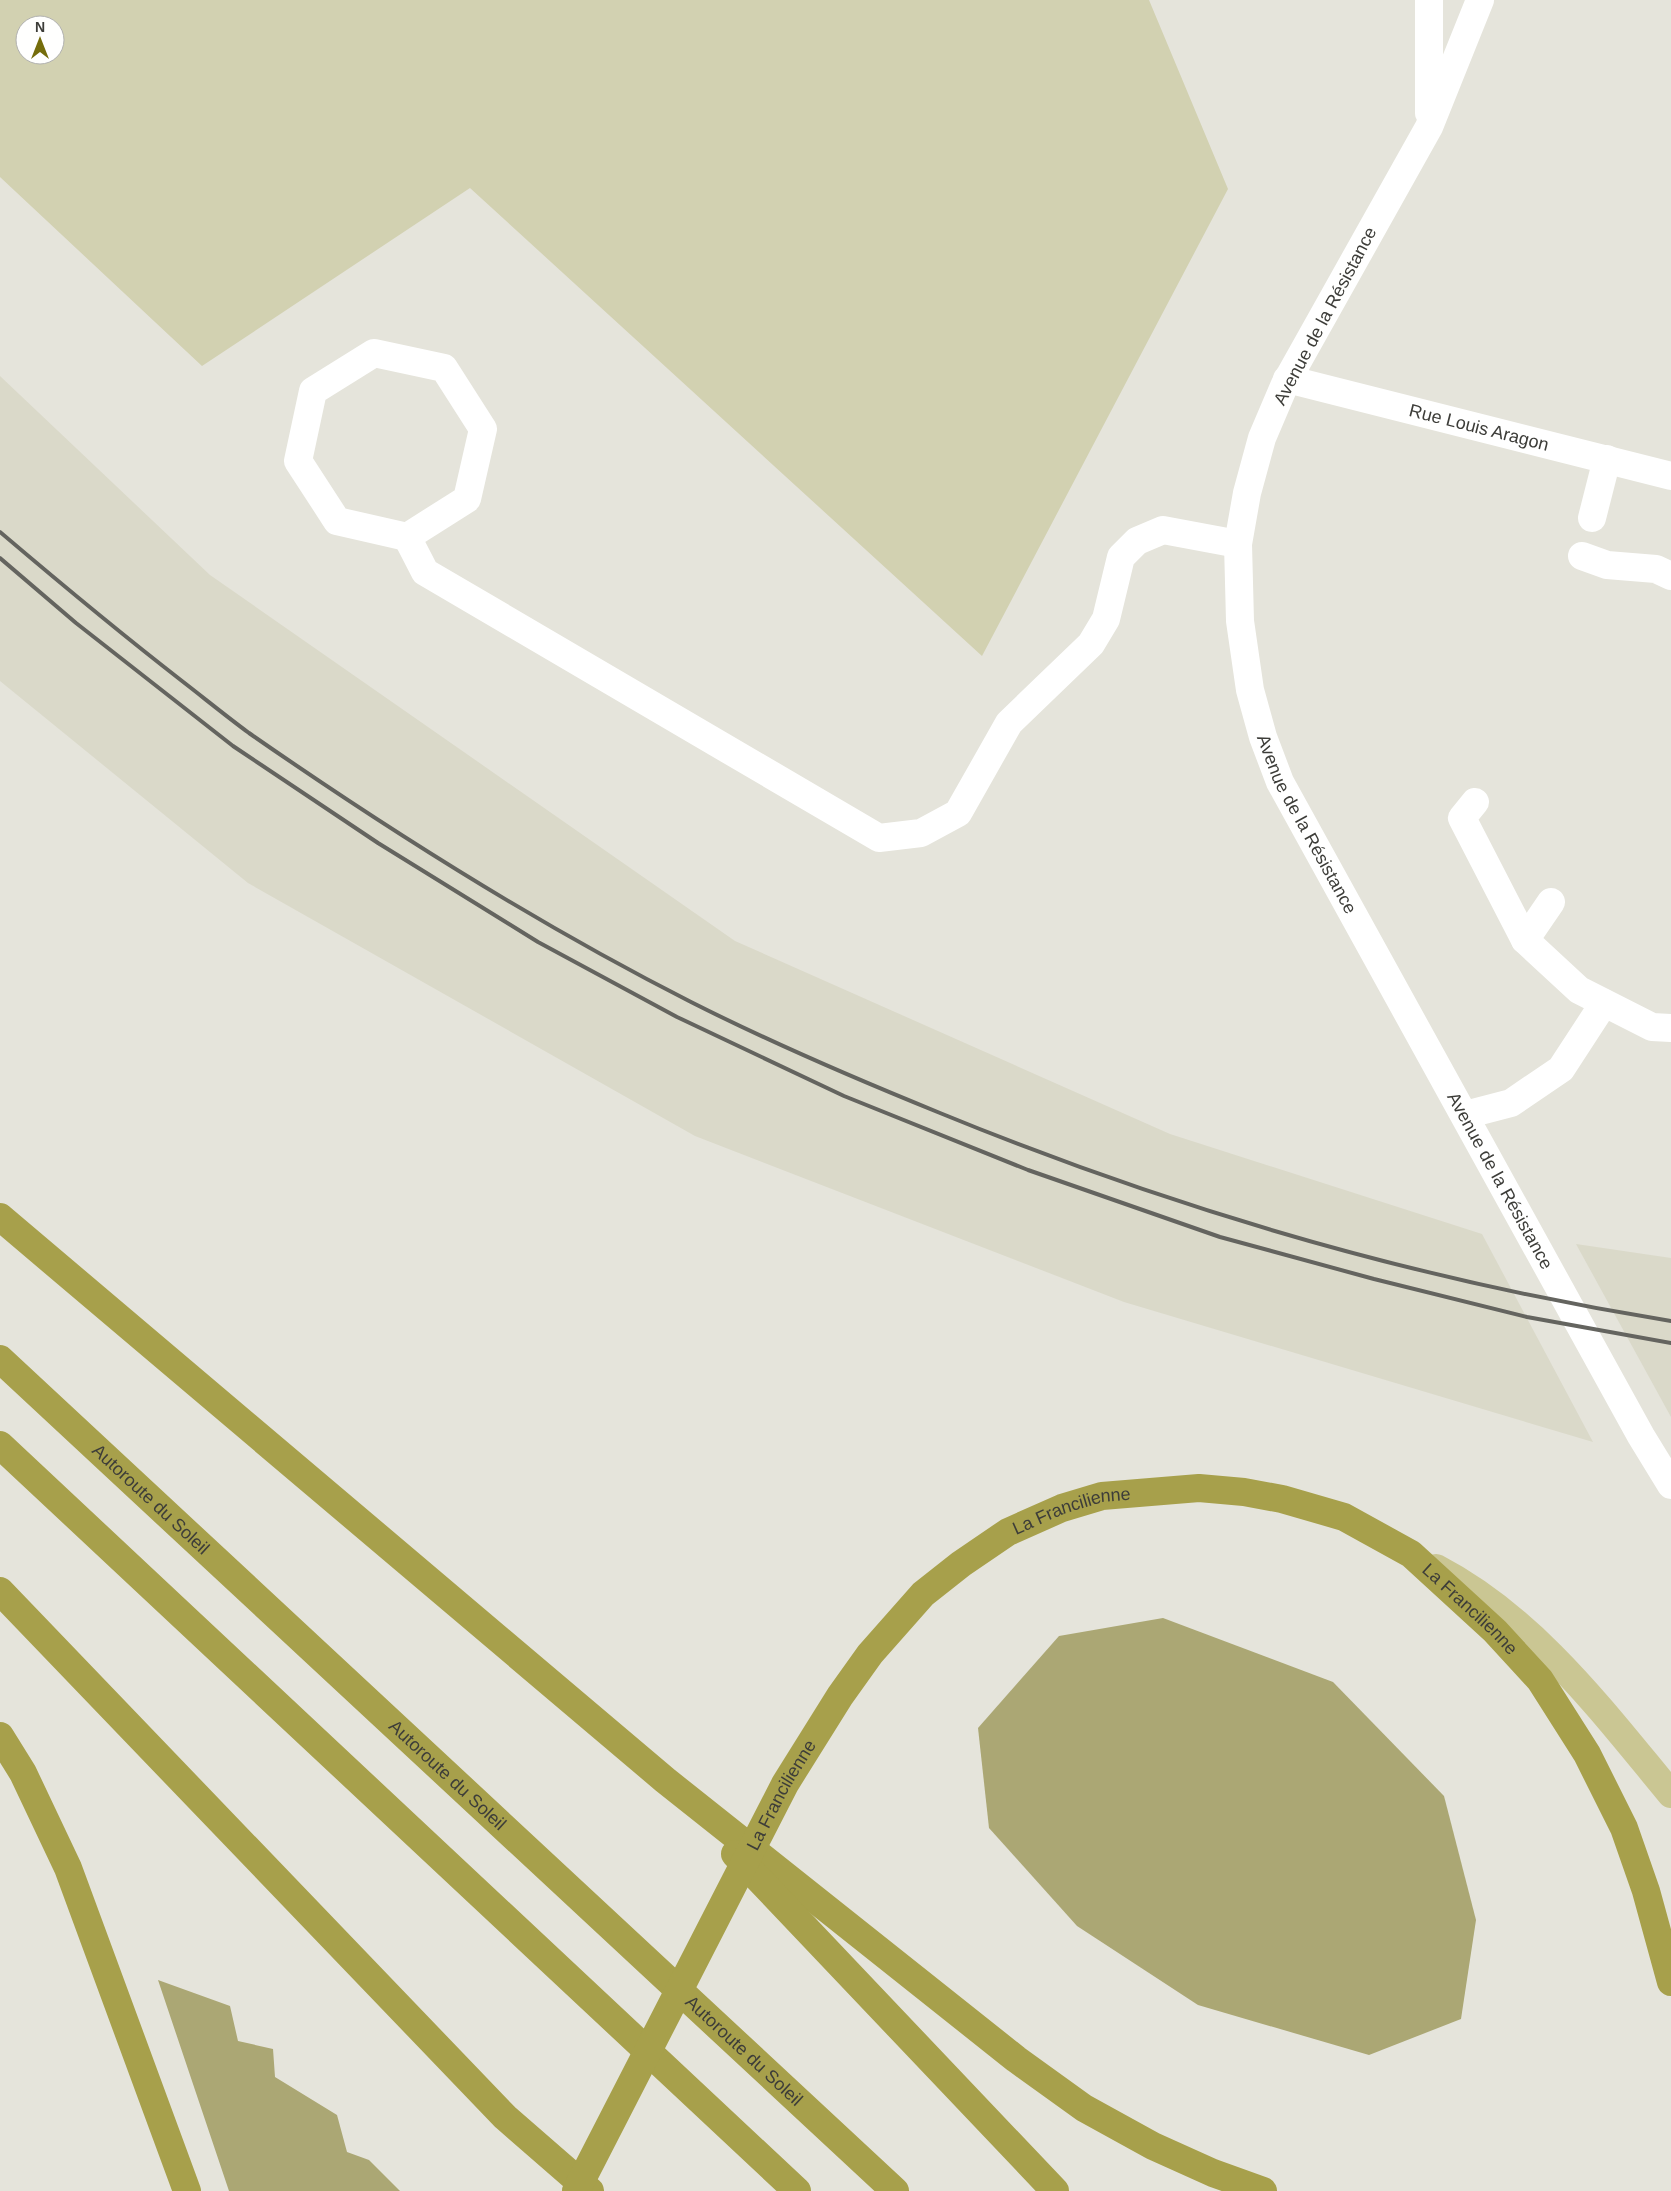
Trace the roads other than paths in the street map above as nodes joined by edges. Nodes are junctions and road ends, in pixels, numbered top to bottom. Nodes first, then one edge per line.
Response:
1 (1429, 0) edge
2 (1480, 0) edge
3 (1429, 127) junction
4 (1287, 379) junction
5 (1606, 459) junction
6 (1671, 476) edge
7 (1592, 518) dead end
8 (407, 537) junction
9 (1238, 544) junction
10 (1582, 556) dead end
11 (1671, 576) edge
12 (1475, 802) dead end
13 (1551, 902) dead end
14 (1525, 940) junction
15 (1604, 1003) junction
16 (1671, 1028) edge
17 (1465, 1115) junction
18 (0, 1217) edge
19 (0, 1359) edge
20 (0, 1444) edge
21 (1671, 1485) edge
22 (1411, 1554) junction
23 (0, 1590) edge
24 (0, 1736) edge
25 (665, 1780) junction
26 (1671, 1794) edge
27 (1671, 1982) edge
28 (187, 2191) edge
29 (576, 2191) edge
30 (590, 2191) edge
31 (797, 2191) edge
32 (895, 2191) edge
33 (1055, 2191) edge
34 (1263, 2191) edge

1 - 3 street, Avenue de la Résistance
2 - 3 street, Avenue de la Résistance
3 - 4 street, Avenue de la Résistance
4 - 5 street, Rue Louis Aragon
4 - 9 street, Avenue de la Résistance
5 - 6 street, Rue Louis Aragon
5 - 7 street
8 - 8 street
8 - 9 street
9 - 17 street, Avenue de la Résistance
10 - 11 street
12 - 14 street
13 - 14 street
14 - 15 street
15 - 16 street
15 - 17 street
17 - 21 street, Avenue de la Résistance
18 - 25 highway
19 - 32 highway, Autoroute du Soleil
20 - 31 highway
22 - 26 main road
22 - 27 highway, La Francilienne
22 - 29 highway, La Francilienne
23 - 30 highway
24 - 28 highway
25 - 33 highway
25 - 34 highway

